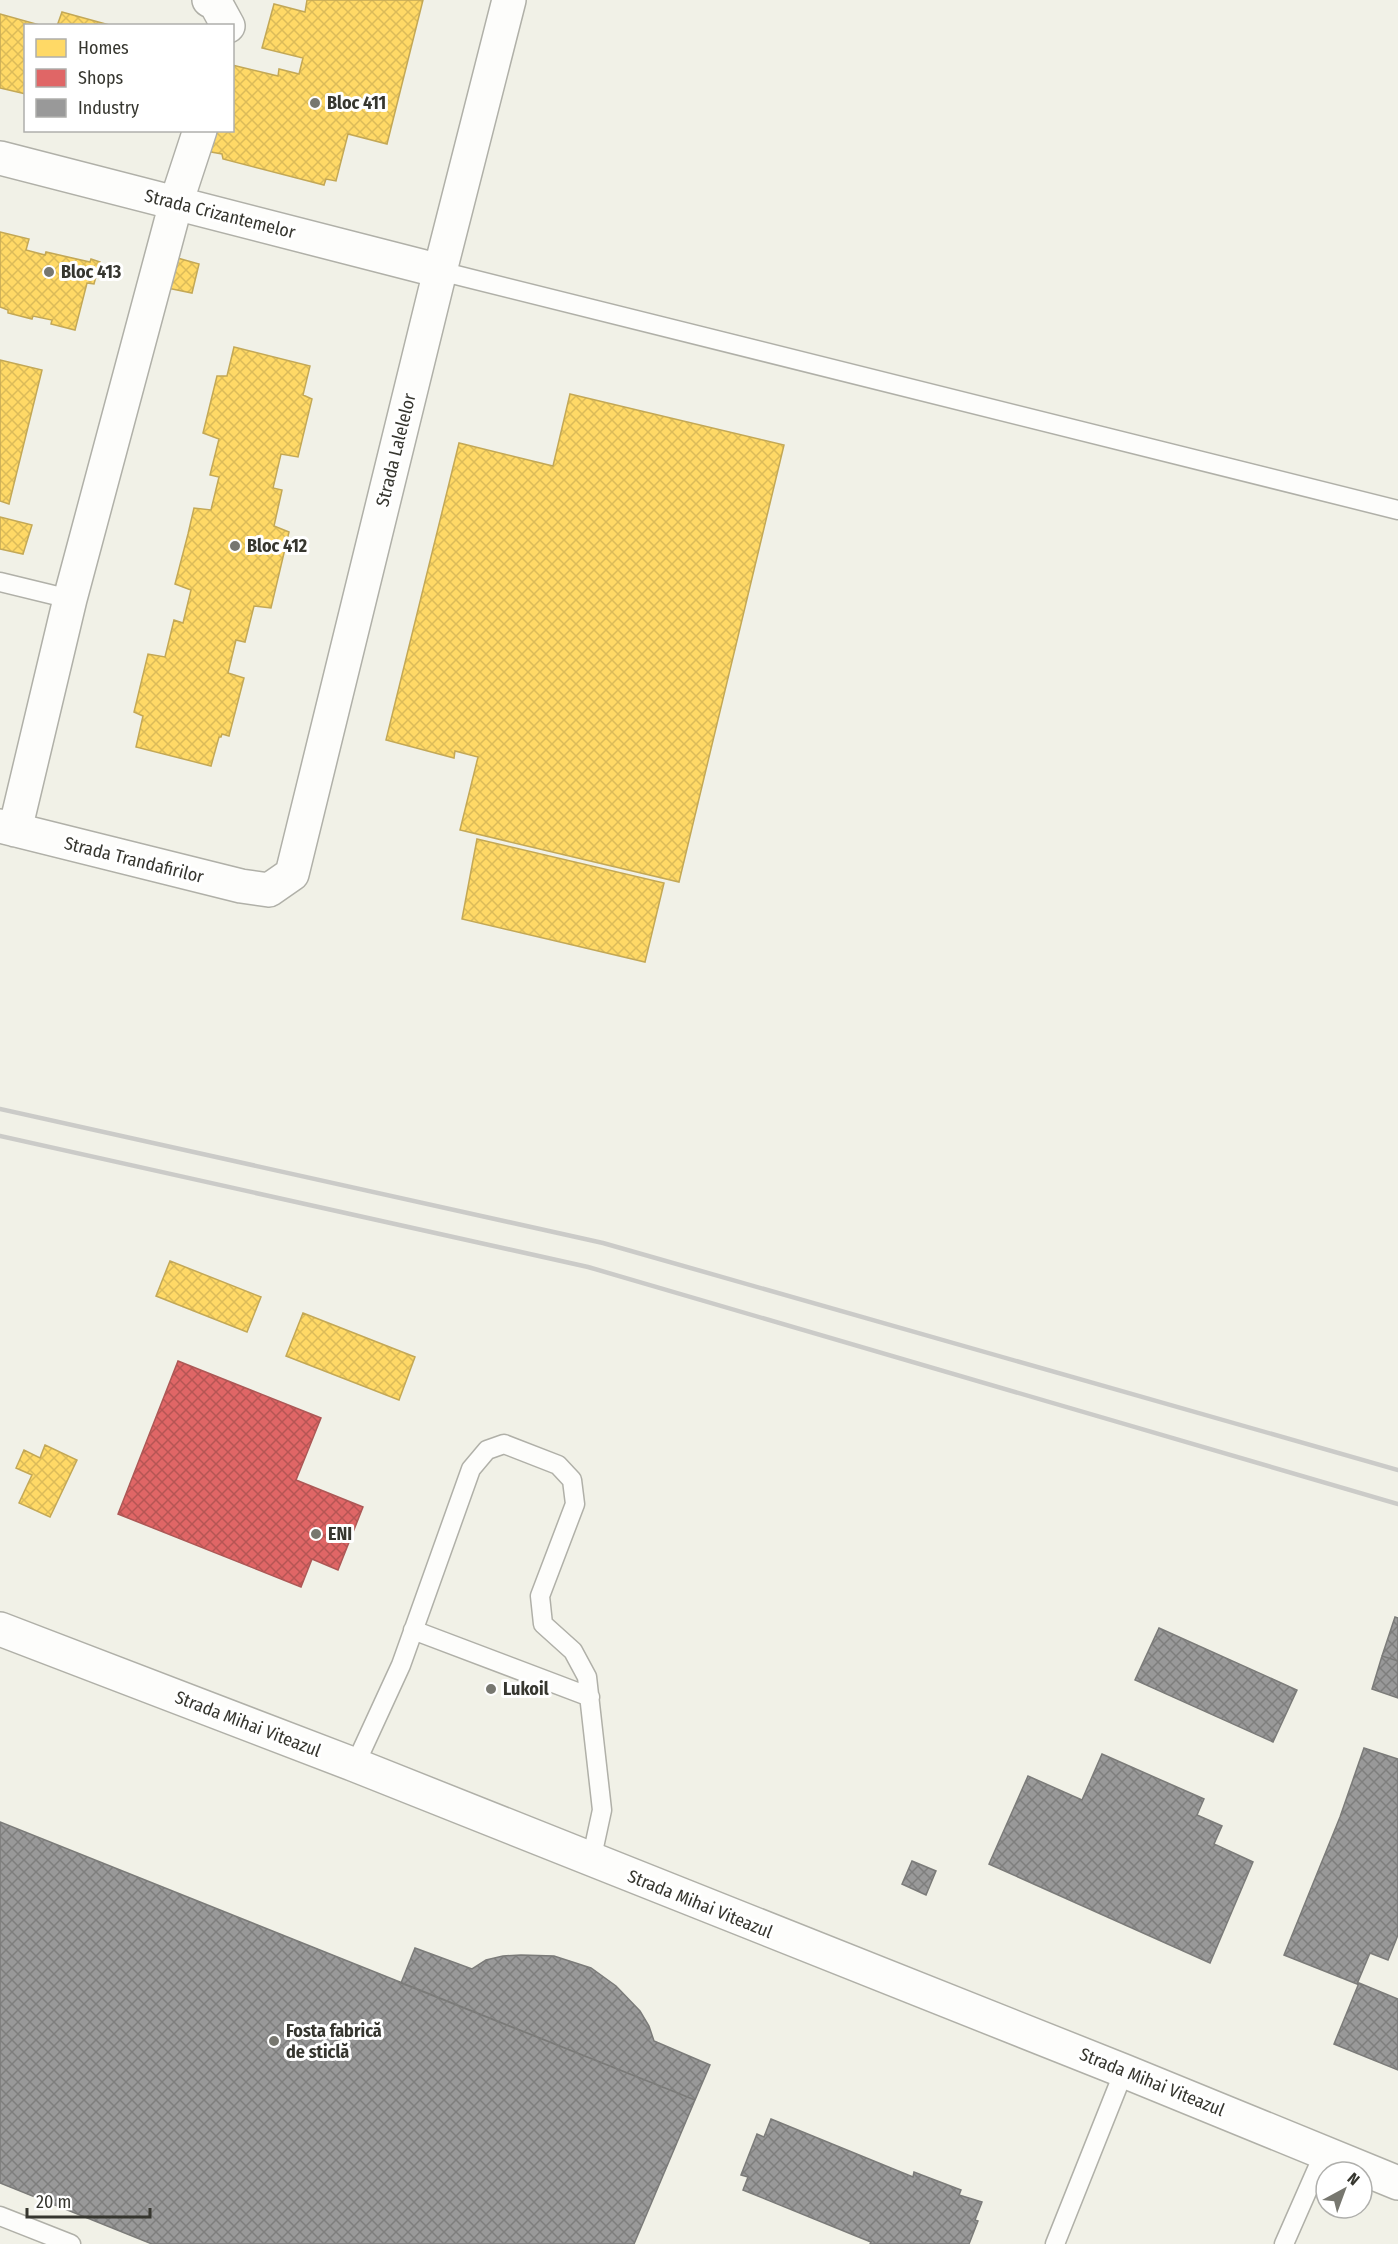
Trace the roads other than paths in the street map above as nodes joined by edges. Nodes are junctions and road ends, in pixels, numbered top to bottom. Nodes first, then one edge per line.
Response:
1 (509, 0) edge
2 (199, 132) edge
3 (0, 158) edge
4 (176, 203) junction
5 (440, 271) junction
6 (1398, 510) edge
7 (0, 582) edge
8 (70, 599) junction
9 (8, 828) edge
10 (269, 890) joint
11 (0, 1629) edge
12 (413, 1630) junction
13 (590, 1697) junction
14 (355, 1765) junction
15 (591, 1861) junction
16 (1125, 2071) junction
17 (1324, 2152) junction
18 (1398, 2184) edge
19 (0, 2216) edge
20 (71, 2244) edge
21 (1055, 2244) edge
22 (1284, 2244) edge

1 - 5 main road, Strada Lalelelor
2 - 4 main road
3 - 4 main road, Strada Crizantemelor
4 - 5 main road, Strada Crizantemelor
4 - 8 main road
5 - 6 lane
5 - 10 main road, Strada Lalelelor
7 - 8 lane
8 - 9 main road
9 - 10 main road, Strada Trandafirilor
11 - 14 main road, Strada Mihai Viteazul
12 - 13 lane
12 - 13 lane
12 - 14 lane
13 - 15 lane
14 - 15 main road, Strada Mihai Viteazul
15 - 16 main road, Strada Mihai Viteazul
16 - 17 main road, Strada Mihai Viteazul
16 - 21 lane
17 - 18 main road, Strada Mihai Viteazul
17 - 22 lane
19 - 20 lane

